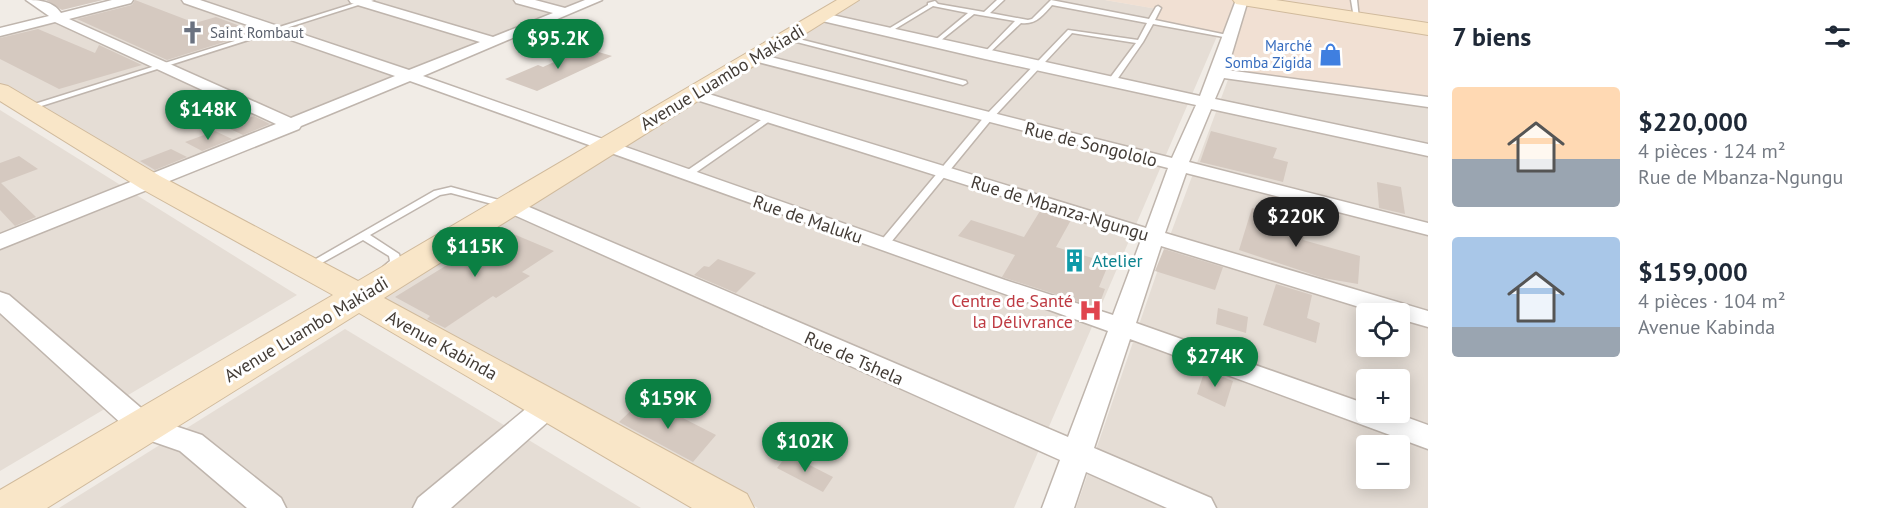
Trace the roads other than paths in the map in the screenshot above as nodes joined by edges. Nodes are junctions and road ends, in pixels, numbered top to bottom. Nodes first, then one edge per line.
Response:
1 (32, 0) edge
2 (127, 0) edge
3 (188, 0) edge
4 (520, 0) edge
5 (596, 0) edge
6 (947, 0) edge
7 (1001, 0) edge
8 (1242, 0) edge
9 (363, 1) edge
10 (1053, 2) edge
11 (930, 4) junction
12 (837, 8) edge
13 (1158, 8) dead end
14 (1355, 9) edge
15 (566, 12) junction
16 (972, 13) junction
17 (985, 14) junction
18 (57, 18) junction
19 (1019, 21) junction
20 (1150, 21) junction
21 (1428, 29) edge
22 (276, 30) junction
23 (888, 31) junction
24 (0, 32) edge
25 (1230, 36) junction
26 (787, 38) junction
27 (495, 42) junction
28 (1140, 42) junction
29 (936, 43) junction
30 (985, 55) junction
31 (755, 57) junction
32 (163, 65) junction
33 (1037, 66) junction
34 (1218, 73) junction
35 (410, 76) junction
36 (963, 82) dead end
37 (1111, 82) junction
38 (0, 91) edge
39 (693, 94) junction
40 (1428, 102) edge
41 (1206, 103) junction
42 (29, 107) junction
43 (770, 118) junction
44 (988, 118) junction
45 (293, 125) junction
46 (604, 147) junction
47 (1428, 150) edge
48 (1178, 166) junction
49 (942, 172) junction
50 (685, 176) junction
51 (150, 182) junction
52 (508, 206) junction
53 (1428, 229) edge
54 (362, 235) junction
55 (1154, 237) junction
56 (0, 242) edge
57 (883, 245) junction
58 (307, 267) junction
59 (354, 294) junction
60 (0, 300) edge
61 (1428, 319) edge
62 (1122, 327) junction
63 (549, 405) junction
64 (144, 427) junction
65 (1428, 438) edge
66 (1075, 455) junction
67 (9, 508) edge
68 (270, 508) edge
69 (429, 508) edge
70 (730, 508) edge
71 (1058, 508) edge
72 (1200, 508) edge

1 - 18 street
2 - 18 street
3 - 22 street, Rue de Maluku
4 - 15 street
5 - 15 street
6 - 11 lane
7 - 17 lane
8 - 14 street
8 - 25 street
9 - 22 lane
9 - 27 street
10 - 19 lane
10 - 20 lane
11 - 16 lane
11 - 23 lane
12 - 23 street
12 - 26 street, Avenue Luambo Makiadi
13 - 20 lane
14 - 21 street
15 - 27 street
16 - 17 lane
16 - 29 lane
17 - 19 lane
18 - 24 street
18 - 32 street
19 - 30 lane
20 - 25 lane
20 - 28 lane
22 - 32 lane
22 - 35 street, Rue de Maluku
23 - 29 street
25 - 34 street
26 - 31 street, Avenue Luambo Makiadi
26 - 36 lane
27 - 35 street
28 - 33 lane
28 - 37 lane
29 - 30 street
30 - 33 street
31 - 39 street, Avenue Luambo Makiadi
31 - 44 street, Rue de Songololo
32 - 42 lane
32 - 45 street
33 - 37 street
33 - 44 lane
34 - 40 street
34 - 41 street
35 - 45 street
35 - 46 street, Rue de Maluku
37 - 41 street
38 - 42 street, Avenue Kabinda
39 - 43 street, Rue de Mbanza-Ngungu
39 - 46 street, Avenue Luambo Makiadi
41 - 47 street
41 - 48 street
42 - 51 street, Avenue Kabinda
43 - 49 street, Rue de Mbanza-Ngungu
43 - 50 lane
44 - 48 street, Rue de Songololo
44 - 49 lane
45 - 51 street
46 - 50 street, Rue de Maluku
46 - 52 street, Avenue Luambo Makiadi
48 - 53 street, Rue de Songololo
48 - 55 street
49 - 55 street, Rue de Mbanza-Ngungu
49 - 57 lane
50 - 57 street, Rue de Maluku
51 - 56 street
51 - 58 street, Avenue Kabinda
52 - 54 lane
52 - 59 street, Avenue Luambo Makiadi
52 - 66 street, Rue de Tshela
54 - 58 lane
54 - 59 lane
55 - 61 street, Rue de Mbanza-Ngungu
55 - 62 street
57 - 62 street, Rue de Maluku
58 - 59 street, Avenue Kabinda
59 - 63 street, Avenue Kabinda
59 - 64 street, Avenue Luambo Makiadi
60 - 64 street
62 - 65 street, Rue de Maluku
62 - 66 street
63 - 69 street
63 - 70 street, Avenue Kabinda
64 - 67 street, Avenue Luambo Makiadi
64 - 68 street
66 - 71 street
66 - 72 street, Rue de Tshela

